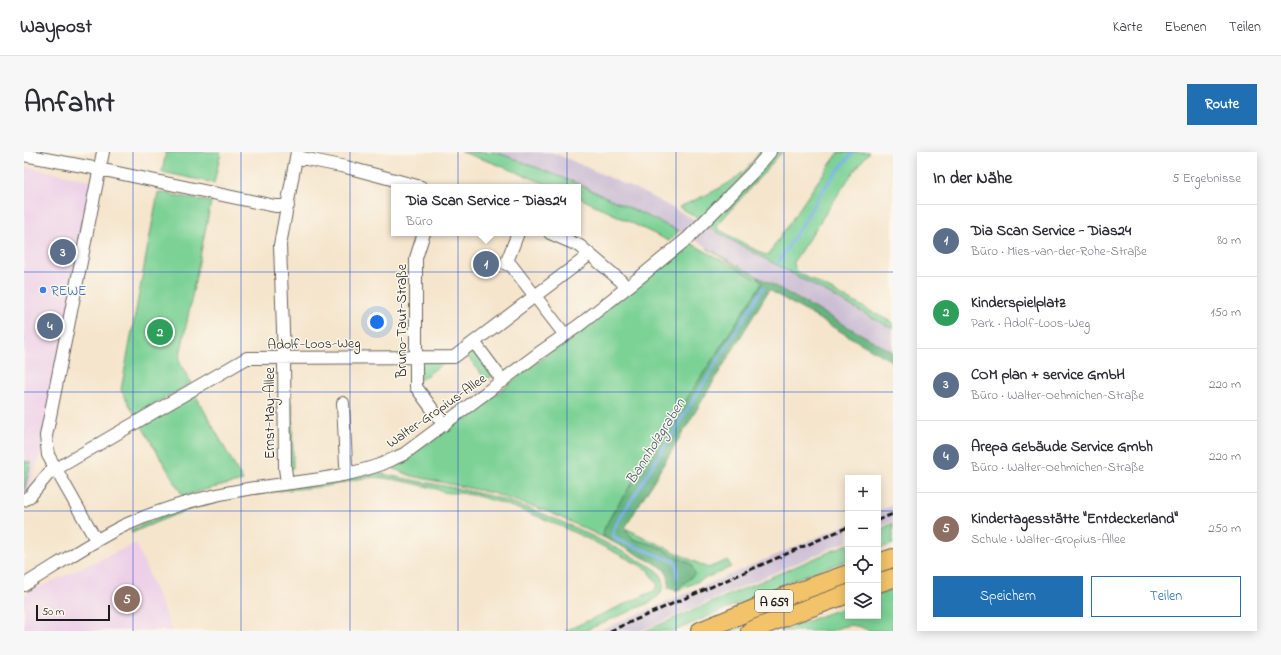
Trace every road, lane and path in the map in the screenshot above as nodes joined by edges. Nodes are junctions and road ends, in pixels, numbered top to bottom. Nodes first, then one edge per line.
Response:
1 (103, 152) edge
2 (770, 152) edge
3 (24, 155) edge
4 (33, 155) edge
5 (297, 155) edge
6 (99, 169) junction
7 (409, 184) edge
8 (288, 206) junction
9 (423, 236) edge
10 (517, 236) edge
11 (557, 236) edge
12 (588, 253) junction
13 (626, 288) junction
14 (535, 296) junction
15 (565, 335) junction
16 (474, 342) junction
17 (416, 357) junction
18 (284, 358) junction
19 (503, 381) junction
20 (343, 403) dead end
21 (444, 425) junction
22 (56, 469) junction
23 (348, 473) junction
24 (287, 483) junction
25 (24, 500) edge
26 (96, 540) junction
27 (893, 558) edge
28 (881, 562) edge
29 (845, 575) edge
30 (893, 578) edge
31 (881, 582) edge
32 (24, 585) edge
33 (845, 595) edge
34 (700, 631) edge
35 (750, 631) edge

1 - 6 street
2 - 13 street, Walter-Gropius-Allee
3 - 4 street
4 - 6 street
5 - 7 street
5 - 8 street, Ernst-May-Allee
6 - 8 street
6 - 22 street
8 - 18 street, Ernst-May-Allee
9 - 17 street, Bruno-Taut-Straße
10 - 14 street
11 - 12 street
12 - 13 street
12 - 14 street, Adolf-Loos-Weg
13 - 15 street, Walter-Gropius-Allee
14 - 15 street
14 - 16 street, Adolf-Loos-Weg
15 - 19 street, Walter-Gropius-Allee
16 - 17 street, Adolf-Loos-Weg
16 - 19 street
17 - 18 street, Adolf-Loos-Weg
17 - 21 street, Bruno-Taut-Straße
18 - 22 street, Adolf-Loos-Weg
18 - 24 street, Ernst-May-Allee
19 - 21 street, Walter-Gropius-Allee
20 - 23 street
21 - 23 street, Walter-Gropius-Allee
22 - 25 street, Adolf-Loos-Weg
22 - 26 street
23 - 24 street, Walter-Gropius-Allee
24 - 26 street, Walter-Gropius-Allee
26 - 32 street, Walter-Gropius-Allee
27 - 28 highway
29 - 34 highway, A 659
30 - 31 highway
33 - 35 highway, A 659

